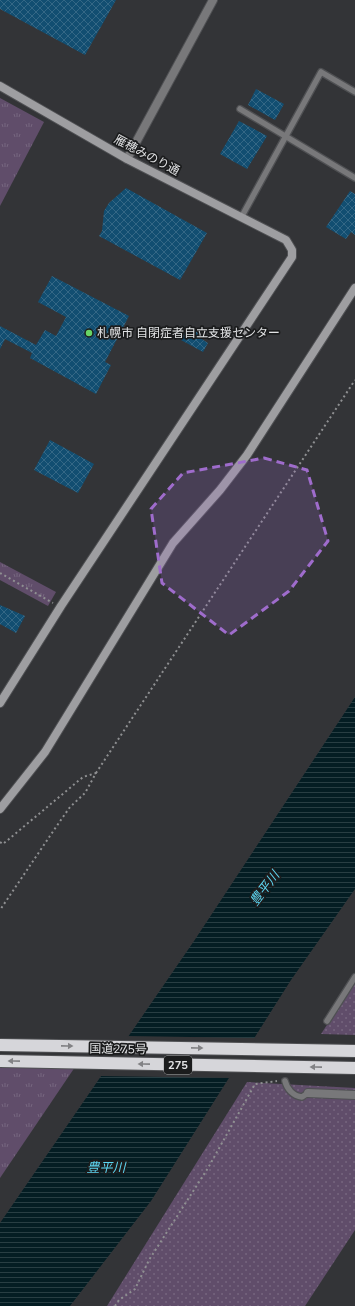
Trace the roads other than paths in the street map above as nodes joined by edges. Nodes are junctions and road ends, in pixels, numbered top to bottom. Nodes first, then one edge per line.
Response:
1 (213, 0) edge
2 (0, 86) edge
3 (355, 92) edge
4 (240, 109) dead end
5 (286, 135) junction
6 (127, 159) junction
7 (355, 178) edge
8 (242, 216) junction
9 (355, 288) edge
10 (0, 703) edge
11 (0, 810) edge
12 (355, 977) edge
13 (353, 983) edge
14 (327, 1021) dead end
15 (0, 1045) edge
16 (355, 1051) edge
17 (0, 1061) edge
18 (355, 1068) edge
19 (284, 1081) road end
20 (308, 1093) joint
21 (355, 1095) edge

1 - 6 street
2 - 6 street, 雁穂みのり通
3 - 5 lane
4 - 5 lane
5 - 7 lane
5 - 8 lane
6 - 8 street, 雁穂みのり通
8 - 10 street, 雁穂みのり通
9 - 11 street
12 - 13 lane
13 - 14 lane
15 -> 16 highway, 国道275号 / 275, bridge
18 -> 17 highway, 国道275号 / 275, bridge
19 - 20 lane
20 - 21 street

